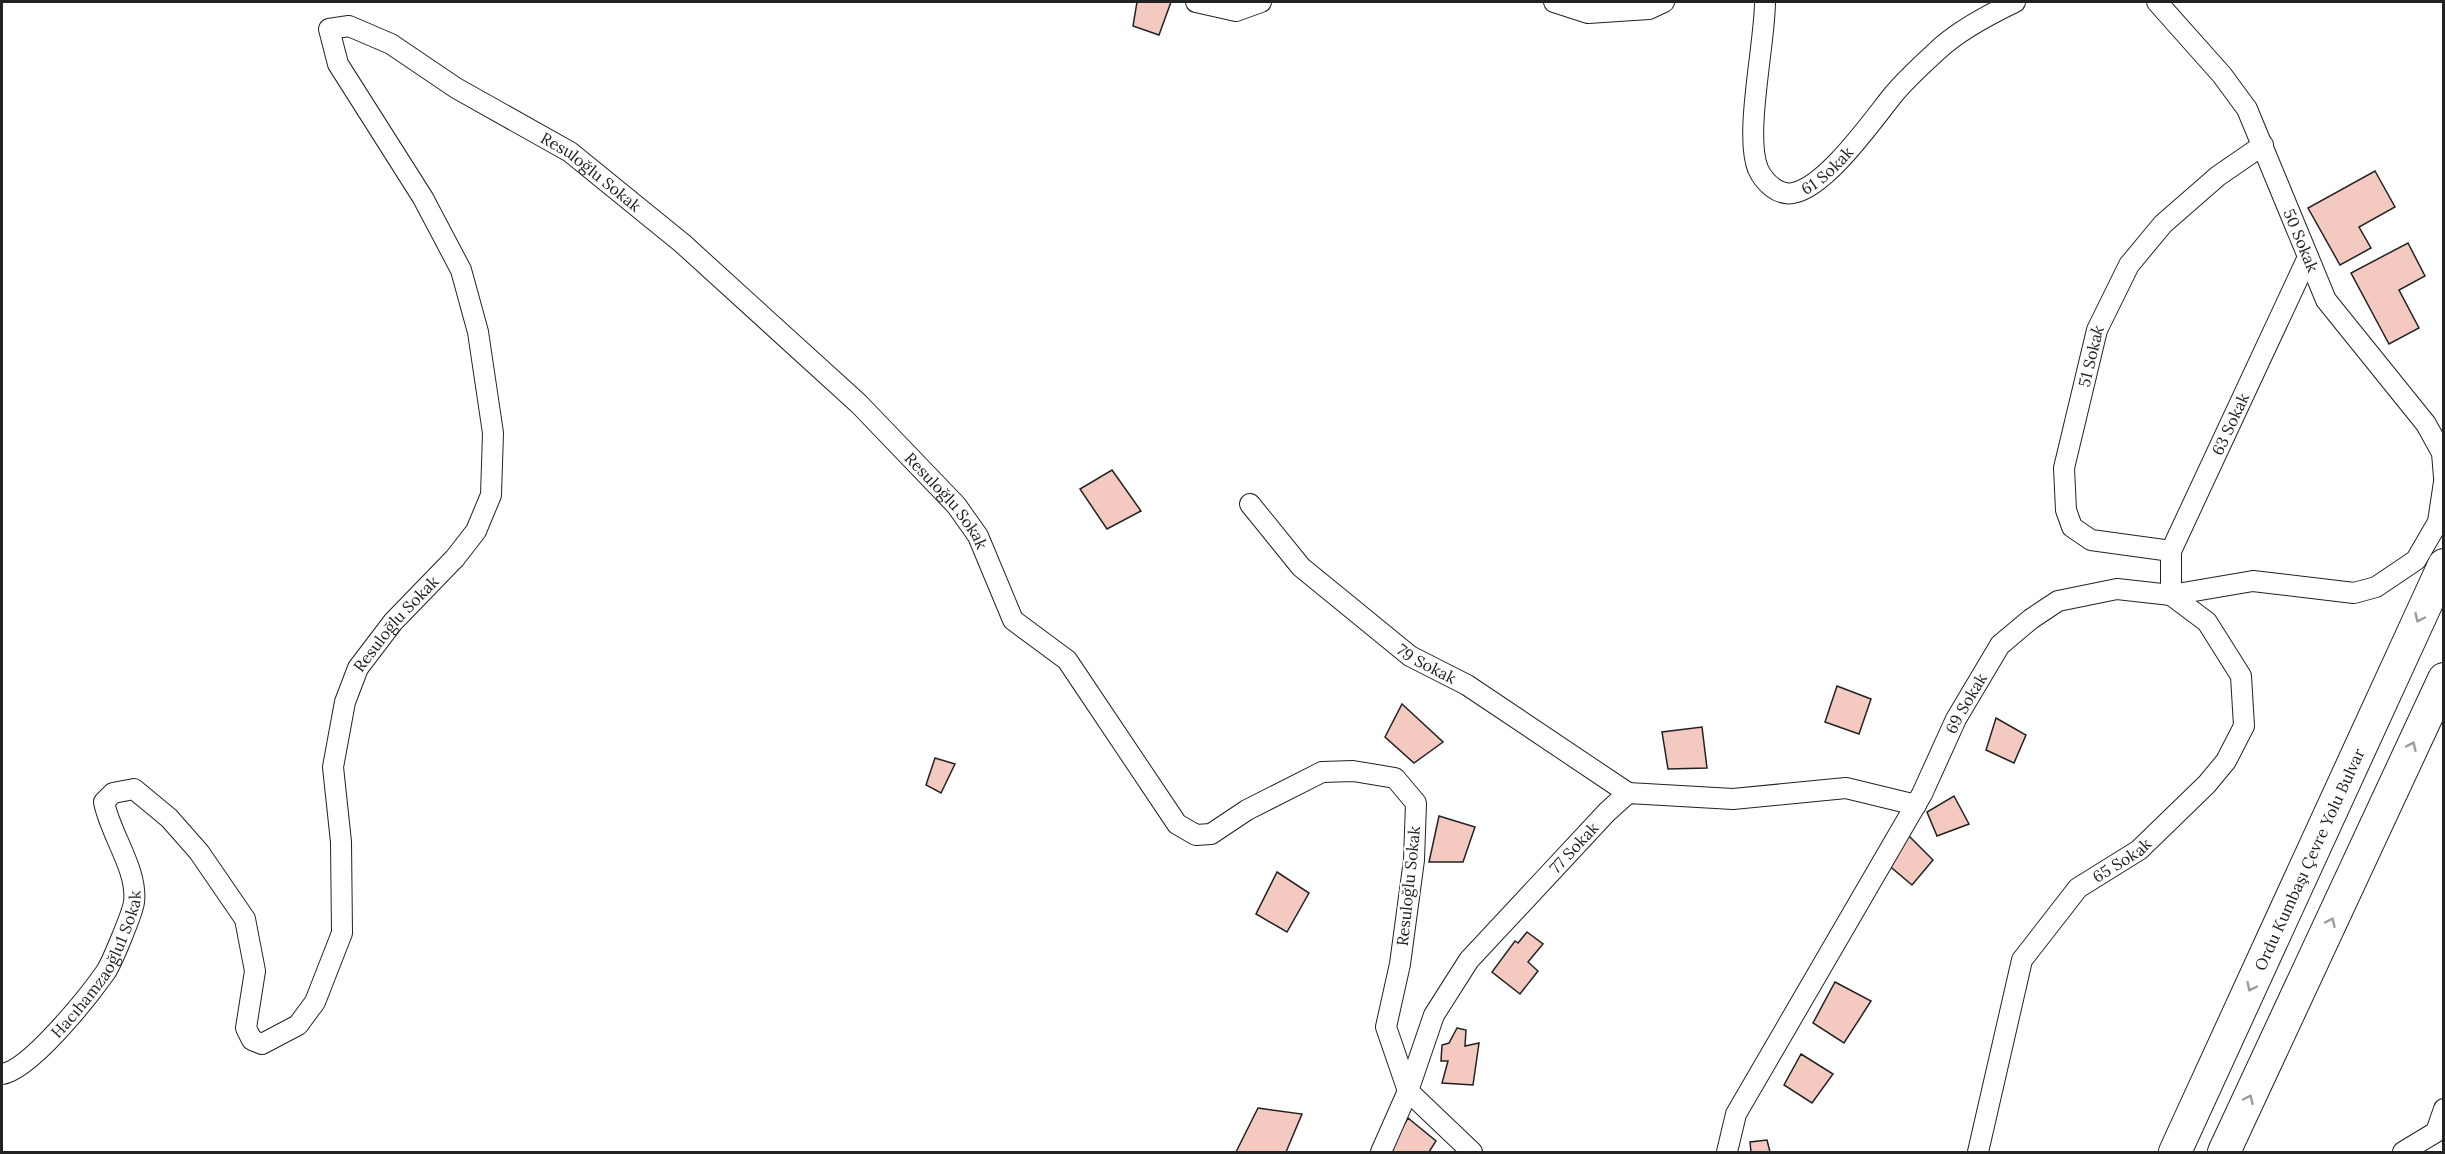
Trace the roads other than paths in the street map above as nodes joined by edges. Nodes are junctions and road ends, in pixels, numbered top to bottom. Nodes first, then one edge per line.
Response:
1 (1196, 2) edge
2 (1261, 2) edge
3 (1554, 2) edge
4 (1665, 2) edge
5 (1765, 2) edge
6 (2015, 2) edge
7 (2157, 2) edge
8 (2264, 145) junction
9 (2308, 258) junction
10 (2444, 477) edge
11 (2444, 482) edge
12 (1250, 504) dead end
13 (2171, 551) junction
14 (2430, 563) edge
15 (2171, 595) junction
16 (2444, 679) edge
17 (1628, 793) junction
18 (1916, 806) junction
19 (252, 1040) joint
20 (2, 1074) edge
21 (1408, 1091) junction
22 (2444, 1109) edge
23 (1381, 1152) edge
24 (1472, 1152) edge
25 (1726, 1152) edge
26 (1978, 1152) edge
27 (2175, 1152) edge
28 (2224, 1152) edge
29 (2403, 1152) edge

1 - 2 street
3 - 4 street
5 - 6 street, 61 Sokak
7 - 8 street, 50 Sokak
8 - 9 street, 50 Sokak
8 - 13 street, 51 Sokak
9 - 10 street, 50 Sokak
9 - 13 street, 63 Sokak
11 - 14 street
12 - 17 street, 79 Sokak
13 - 15 street, 63 Sokak
14 - 15 street, 69 Sokak
14 -> 27 highway, Ordu Kumbaşı Çevre Yolu Bulvar
15 - 18 street, 69 Sokak
15 - 26 street, 65 Sokak
28 -> 16 highway
17 - 18 street
17 - 21 street, 77 Sokak
18 - 25 street, 69 Sokak
19 - 20 street, Hacıhamzaoğlu1 Sokak
19 - 21 street, Resuloğlu Sokak
21 - 23 street, 77 Sokak
21 - 24 street
22 - 29 street

